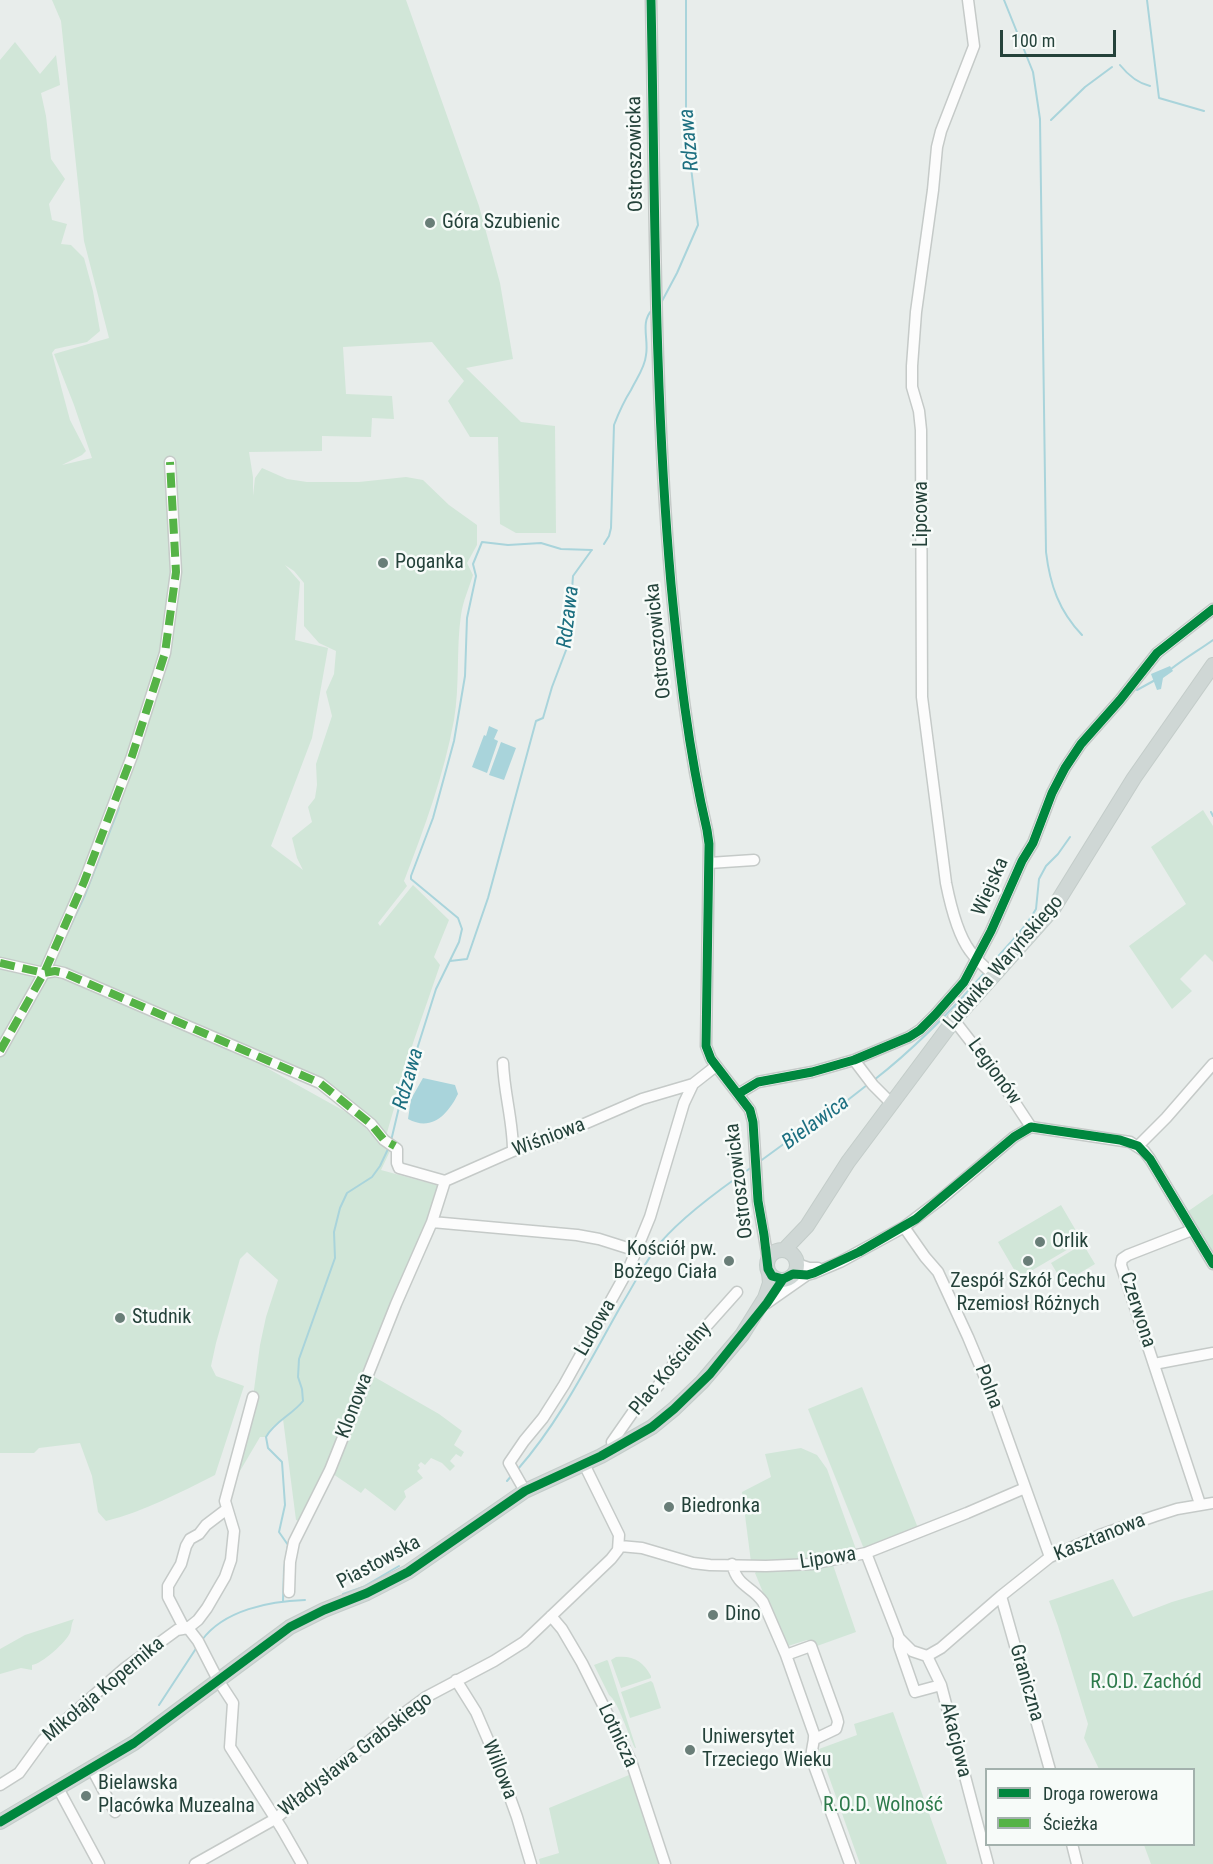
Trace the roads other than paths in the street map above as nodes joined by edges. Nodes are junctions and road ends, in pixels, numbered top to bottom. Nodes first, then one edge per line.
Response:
1 (651, 0) edge
2 (968, 0) edge
3 (170, 462) dead end
4 (1213, 609) edge
5 (1213, 666) edge
6 (754, 860) dead end
7 (709, 863) junction
8 (0, 963) edge
9 (986, 967) junction
10 (44, 973) junction
11 (954, 1020) junction
12 (0, 1051) edge
13 (854, 1060) junction
14 (503, 1064) dead end
15 (1213, 1065) edge
16 (716, 1066) junction
17 (693, 1084) junction
18 (738, 1094) junction
19 (891, 1103) junction
20 (1031, 1126) junction
21 (1138, 1146) junction
22 (513, 1151) junction
23 (446, 1180) junction
24 (432, 1222) junction
25 (904, 1227) junction
26 (1192, 1230) junction
27 (764, 1235) junction
28 (637, 1251) junction
29 (792, 1264) junction
30 (1213, 1264) edge
31 (769, 1266) junction
32 (737, 1292) dead end
33 (767, 1303) junction
34 (755, 1316) junction
35 (1213, 1353) edge
36 (1154, 1364) junction
37 (253, 1397) dead end
38 (614, 1449) junction
39 (584, 1464) junction
40 (518, 1480) junction
41 (1025, 1488) junction
42 (1213, 1503) edge
43 (1200, 1504) junction
44 (226, 1509) junction
45 (620, 1546) junction
46 (866, 1552) junction
47 (1050, 1557) junction
48 (732, 1564) junction
49 (289, 1592) dead end
50 (1001, 1596) junction
51 (551, 1616) junction
52 (188, 1628) junction
53 (899, 1638) junction
54 (786, 1654) junction
55 (927, 1656) junction
56 (218, 1680) junction
57 (456, 1680) junction
58 (941, 1685) junction
59 (815, 1739) junction
60 (1049, 1768) edge
61 (92, 1769) junction
62 (0, 1785) edge
63 (58, 1788) junction
64 (115, 1812) dead end
65 (275, 1819) junction
66 (0, 1822) edge
67 (1072, 1846) edge
68 (99, 1864) edge
69 (195, 1864) edge
70 (302, 1864) edge
71 (531, 1864) edge
72 (665, 1864) edge
73 (850, 1864) edge
74 (988, 1864) edge
75 (1077, 1864) edge

1 - 7 street, Ostroszowicka
2 - 9 street, Lipcowa
3 - 10 street
4 - 9 street, Wiejska
5 - 9 main road, Ludwika Waryńskiego
6 - 7 street
7 - 16 street, Ostroszowicka
8 - 10 street
9 - 11 main road, Ludwika Waryńskiego
9 - 13 street, Wiejska
10 - 12 street
10 - 23 street
11 - 19 main road, Ludwika Waryńskiego
11 - 20 street, Legionów
13 - 18 street, Wiejska
13 - 19 street
14 - 22 street
15 - 21 street
16 - 17 street, Wiśniowa
16 - 18 street, Ostroszowicka
17 - 22 street, Wiśniowa
17 - 28 street, Ludowa
18 - 27 street, Ostroszowicka
19 - 29 main road, Ludwika Waryńskiego
20 - 21 street
20 - 25 street
21 - 26 street
22 - 23 street, Wiśniowa
23 - 24 street, Klonowa
24 - 28 street
24 - 49 street, Klonowa
25 - 29 street
25 - 41 street, Polna
26 - 30 street
26 - 36 street, Czerwona
27 - 29 street, Ostroszowicka
27 - 31 street, Ostroszowicka
28 - 40 street, Ludowa
29 - 31 main road
29 - 31 main road
29 - 33 main road, Piastowska
29 - 33 street, Piastowska
31 - 34 main road, Piastowska
32 - 38 street, Plac Kościelny
33 - 34 main road, Piastowska
34 - 38 main road, Piastowska
35 - 36 street, Czerwona
36 - 43 street, Czerwona
37 - 44 street
38 - 39 main road, Piastowska
39 - 40 main road, Piastowska
39 - 45 street
40 - 56 main road, Piastowska
41 - 46 street, Lipowa
41 - 47 street, Polna
42 - 43 street, Kasztanowa
43 - 47 street, Kasztanowa
44 - 52 street
44 - 52 street
45 - 48 street, Lipowa
45 - 51 street, Władysława Grabskiego
46 - 48 street, Lipowa
46 - 53 street, Akacjowa
47 - 50 street, Kasztanowa
48 - 54 street
50 - 55 street, Kasztanowa
50 - 60 street, Graniczna
51 - 57 street, Władysława Grabskiego
51 - 72 street, Lotnicza
52 - 56 street
52 - 62 street, Mikołaja Kopernika
53 - 55 street, Akacjowa
53 - 58 street, Akacjowa
54 - 59 street
54 - 59 street
55 - 58 street, Akacjowa
56 - 61 main road, Piastowska
56 - 65 street
57 - 65 street, Władysława Grabskiego
57 - 71 street, Willowa
58 - 74 street, Akacjowa
59 - 73 street
61 - 63 main road, Piastowska
61 - 64 street
63 - 66 main road, Piastowska
63 - 68 street
65 - 69 street, Władysława Grabskiego
65 - 70 street
67 - 75 street

